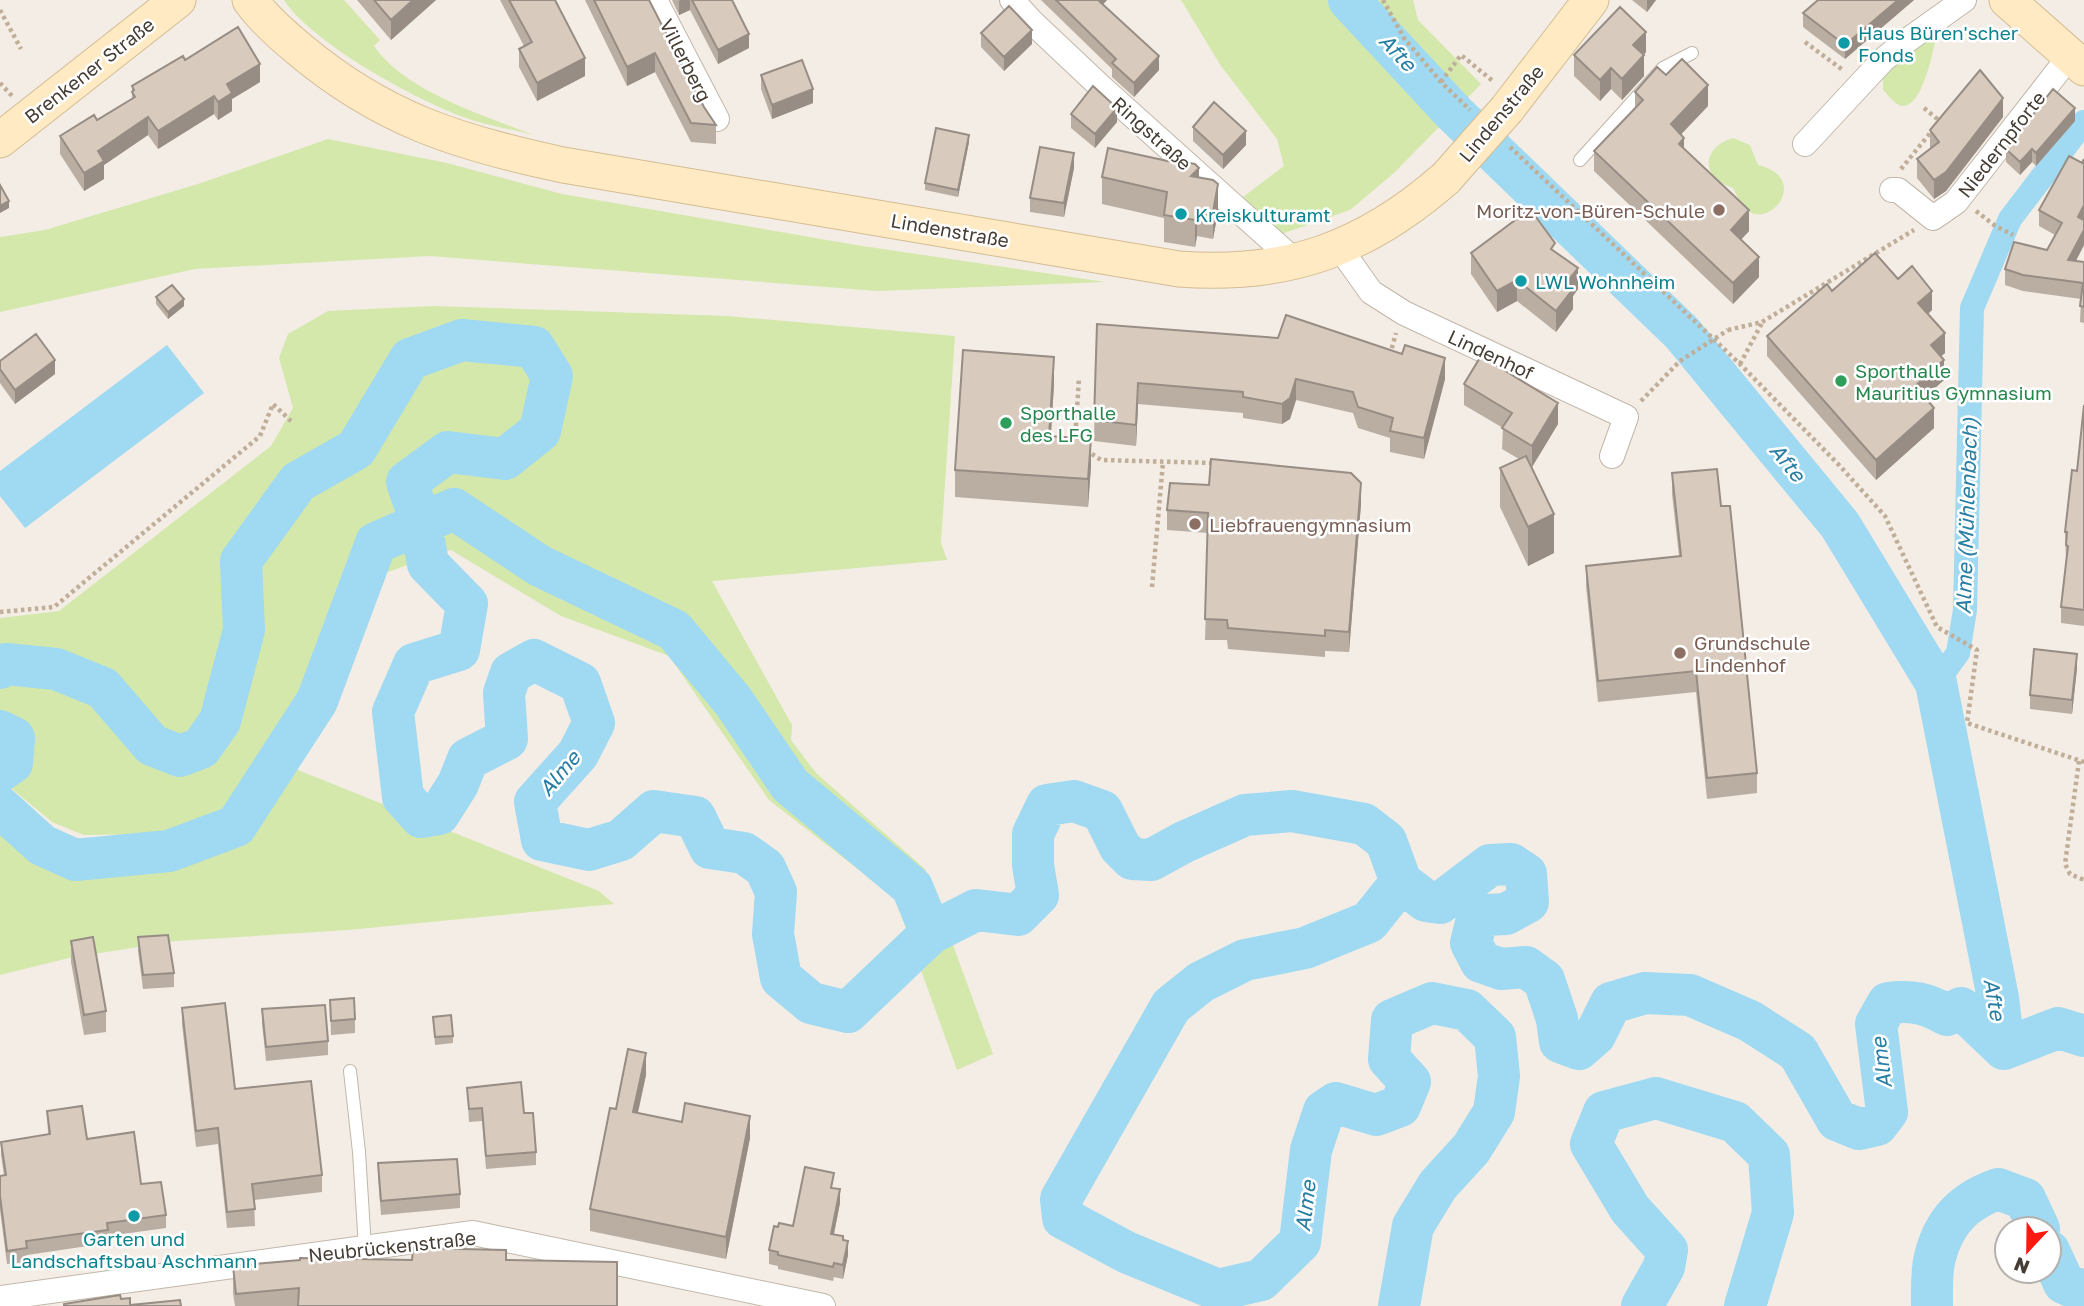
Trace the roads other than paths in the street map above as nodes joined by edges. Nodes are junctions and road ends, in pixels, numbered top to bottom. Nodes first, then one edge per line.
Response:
1 (178, 0) edge
2 (250, 0) edge
3 (655, 0) edge
4 (1012, 0) edge
5 (1591, 0) edge
6 (1964, 0) edge
7 (2007, 0) edge
8 (1692, 53) dead end
9 (2077, 62) edge
10 (717, 119) dead end
11 (0, 140) edge
12 (1805, 144) dead end
13 (1580, 160) dead end
14 (1892, 190) road end
15 (1339, 247) junction
16 (1295, 261) junction
17 (1612, 456) dead end
18 (350, 1071) dead end
19 (365, 1248) junction
20 (0, 1298) edge
21 (822, 1306) edge

1 - 11 main road, Brenkener Straße
2 - 16 main road, Lindenstraße
3 - 10 street, Villerberg
4 - 16 street, Ringstraße
5 - 15 main road, Lindenstraße, bridge
6 - 12 street
7 - 9 main road
8 - 13 lane
9 - 14 street, Niedernpforte
15 - 16 main road, Lindenstraße
15 - 17 street, Lindenhof
18 - 19 lane
19 - 20 street, Neubrückenstraße
19 - 21 street, Neubrückenstraße

